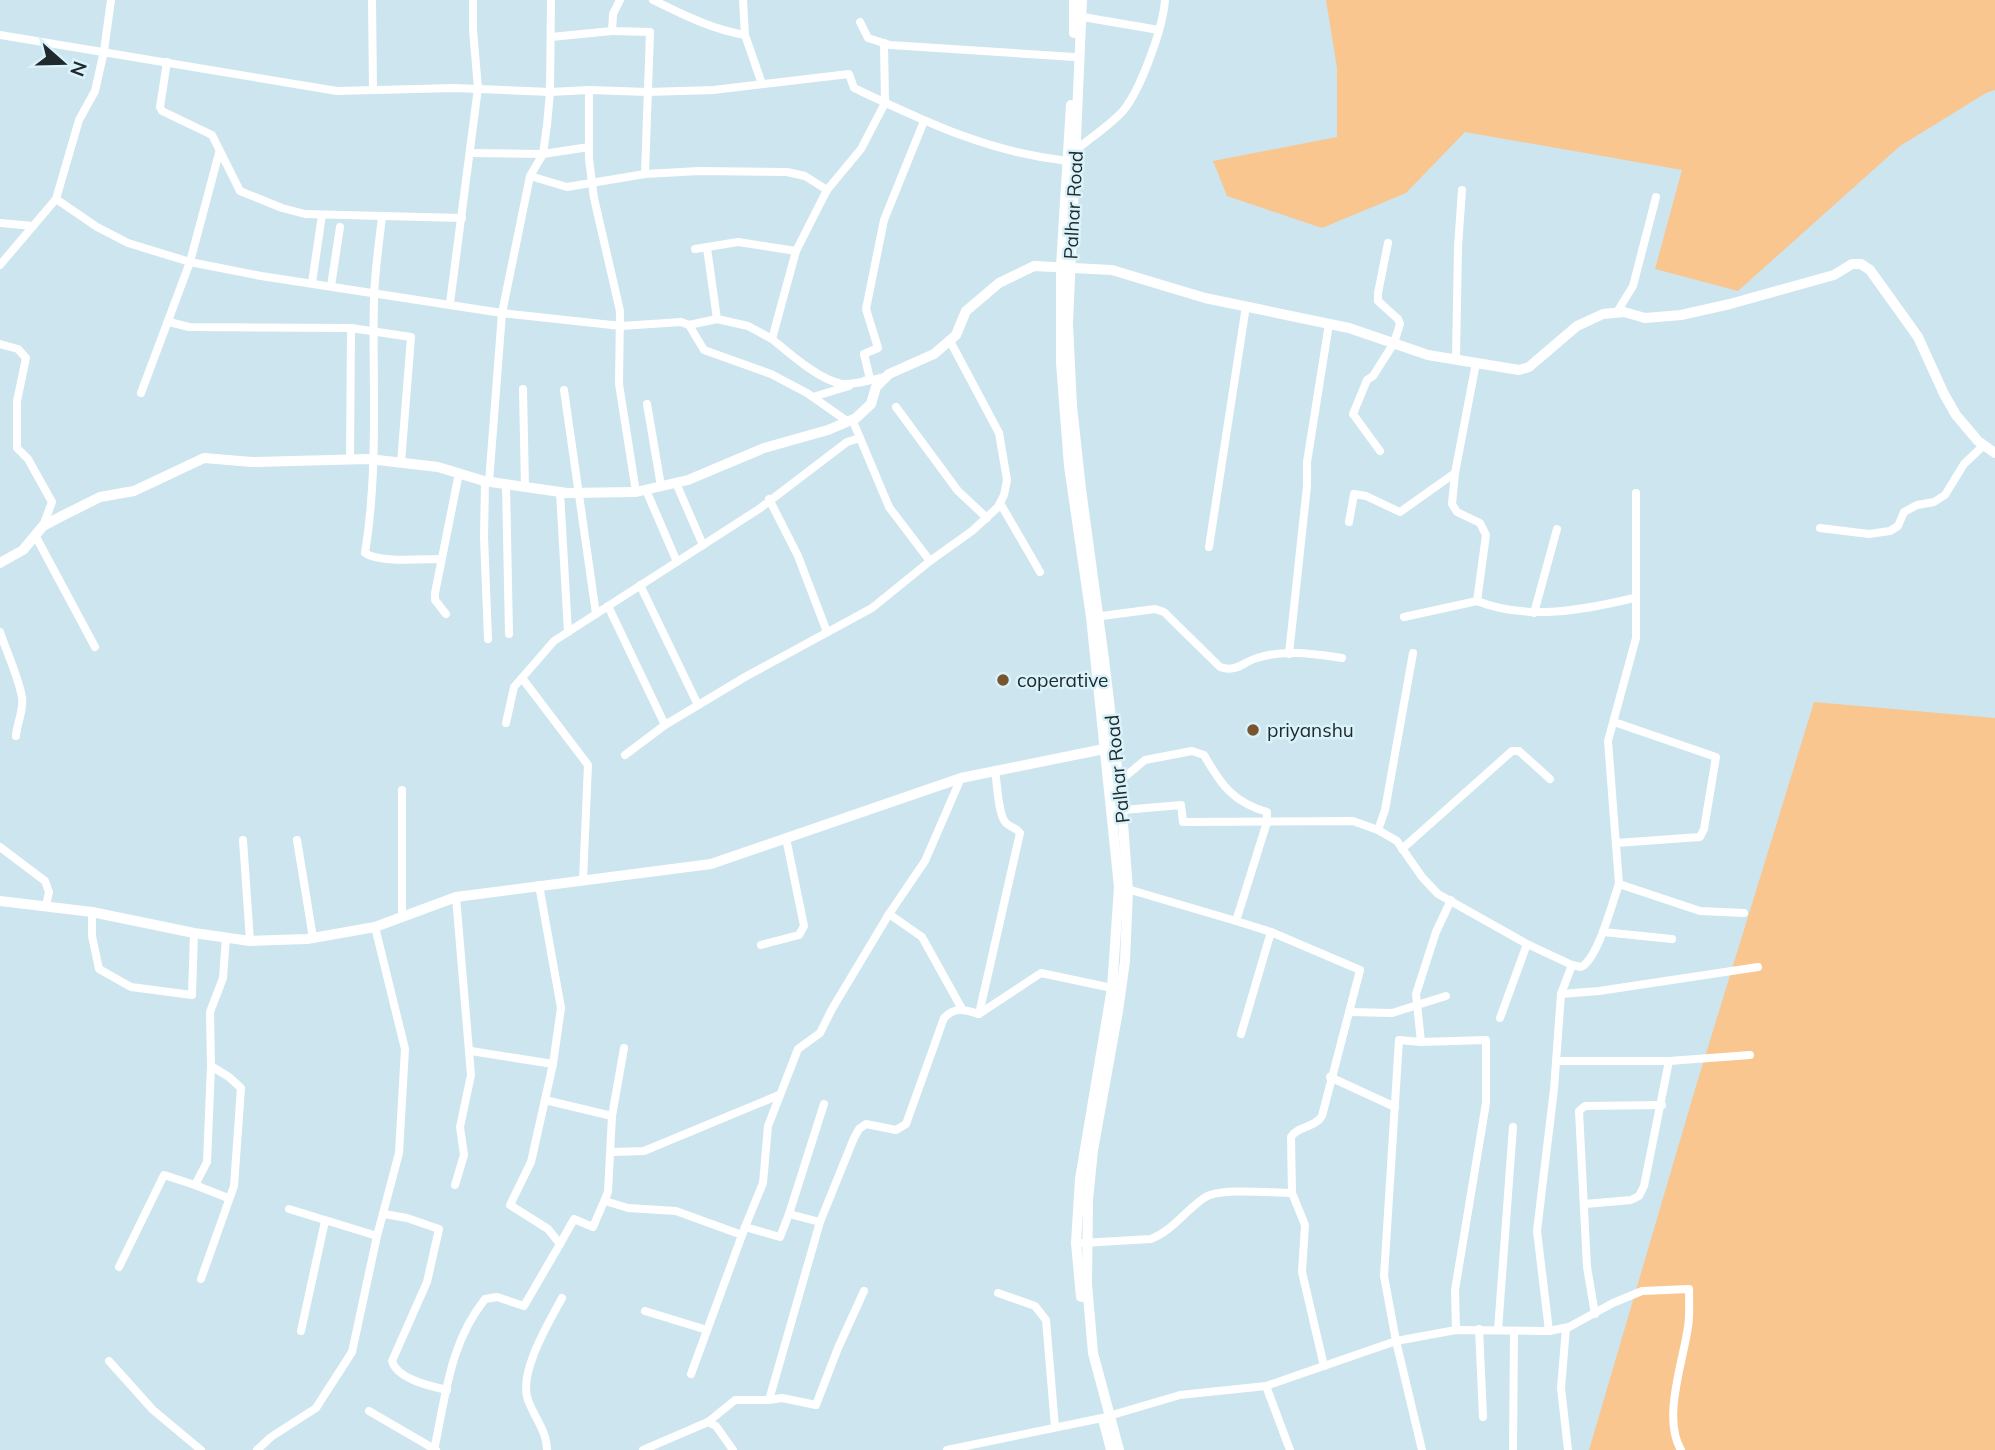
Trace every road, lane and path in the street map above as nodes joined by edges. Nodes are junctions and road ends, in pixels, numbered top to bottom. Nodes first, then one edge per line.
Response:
1 (111, 0) edge
2 (372, 0) edge
3 (473, 0) edge
4 (551, 0) edge
5 (620, 0) edge
6 (653, 0) edge
7 (743, 0) edge
8 (1074, 0) edge
9 (1082, 0) edge
10 (1165, 0) edge
11 (1078, 16) junction
12 (860, 22) dead end
13 (1159, 30) junction
14 (612, 31) junction
15 (0, 35) edge
16 (745, 35) junction
17 (551, 37) junction
18 (884, 43) junction
19 (104, 51) junction
20 (1074, 57) junction
21 (167, 62) junction
22 (762, 84) junction
23 (478, 88) junction
24 (373, 90) junction
25 (589, 90) junction
26 (550, 92) junction
27 (647, 92) junction
28 (885, 103) junction
29 (924, 121) junction
30 (589, 147) junction
31 (1077, 149) junction
32 (219, 153) junction
33 (470, 153) junction
34 (542, 154) junction
35 (1068, 161) junction
36 (645, 174) junction
37 (530, 176) junction
38 (592, 184) junction
39 (827, 190) junction
40 (1462, 190) dead end
41 (1656, 197) dead end
42 (56, 199) junction
43 (322, 215) junction
44 (382, 217) junction
45 (461, 218) junction
46 (0, 223) edge
47 (33, 226) junction
48 (340, 227) dead end
49 (1388, 243) dead end
50 (707, 247) junction
51 (695, 249) dead end
52 (796, 250) junction
53 (190, 262) junction
54 (1, 263) edge
55 (1065, 267) junction
56 (313, 284) junction
57 (331, 286) junction
58 (374, 293) junction
59 (450, 303) junction
60 (1246, 306) junction
61 (502, 313) junction
62 (1617, 313) junction
63 (717, 319) junction
64 (169, 322) junction
65 (1329, 324) junction
66 (689, 325) junction
67 (621, 326) junction
68 (351, 328) junction
69 (374, 330) junction
70 (772, 339) junction
71 (950, 341) junction
72 (1394, 343) junction
73 (0, 344) edge
74 (1456, 359) junction
75 (1476, 363) junction
76 (886, 377) junction
77 (870, 379) junction
78 (523, 389) dead end
79 (564, 390) dead end
80 (141, 393) dead end
81 (813, 397) junction
82 (648, 404) dead end
83 (896, 407) dead end
84 (850, 420) junction
85 (860, 438) junction
86 (1984, 445) junction
87 (1380, 451) dead end
88 (1995, 453) edge
89 (350, 459) junction
90 (374, 460) junction
91 (401, 463) junction
92 (1455, 472) junction
93 (459, 473) junction
94 (487, 482) junction
95 (676, 483) junction
96 (506, 484) junction
97 (661, 486) junction
98 (525, 487) junction
99 (641, 491) junction
100 (560, 492) junction
101 (580, 493) junction
102 (1636, 493) dead end
103 (769, 499) junction
104 (1000, 503) junction
105 (987, 518) junction
106 (1349, 522) dead end
107 (43, 526) junction
108 (1820, 528) dead end
109 (1557, 529) dead end
110 (35, 535) junction
111 (702, 545) junction
112 (1209, 547) dead end
113 (441, 559) junction
114 (930, 561) junction
115 (677, 562) junction
116 (0, 563) edge
117 (1040, 572) dead end
118 (640, 585) junction
119 (1634, 598) junction
120 (1477, 601) junction
121 (608, 606) junction
122 (1534, 613) junction
123 (446, 614) dead end
124 (596, 614) junction
125 (1095, 617) junction
126 (1404, 617) dead end
127 (0, 632) edge
128 (568, 632) junction
129 (827, 632) junction
130 (509, 635) dead end
131 (488, 639) dead end
132 (95, 647) dead end
133 (1413, 653) dead end
134 (1289, 654) junction
135 (1342, 658) dead end
136 (522, 678) junction
137 (698, 705) junction
138 (1614, 722) junction
139 (506, 723) dead end
140 (665, 725) junction
141 (16, 736) dead end
142 (1104, 749) junction
143 (625, 755) dead end
144 (995, 770) junction
145 (961, 778) junction
146 (1118, 778) junction
147 (1550, 779) dead end
148 (402, 790) dead end
149 (1117, 811) junction
150 (1267, 822) junction
151 (1378, 830) junction
152 (786, 838) junction
153 (243, 839) dead end
154 (297, 840) dead end
155 (1616, 843) junction
156 (0, 848) edge
157 (1402, 849) junction
158 (583, 880) junction
159 (1619, 884) junction
160 (539, 885) junction
161 (1123, 888) junction
162 (456, 897) junction
163 (1451, 900) junction
164 (0, 901) edge
165 (46, 906) junction
166 (92, 912) junction
167 (1744, 913) dead end
168 (889, 914) junction
169 (401, 917) junction
170 (1236, 921) junction
171 (375, 928) junction
172 (1271, 932) junction
173 (1602, 932) junction
174 (194, 933) junction
175 (226, 937) junction
176 (313, 938) junction
177 (1672, 939) dead end
178 (250, 941) junction
179 (761, 944) dead end
180 (1527, 944) junction
181 (1572, 965) junction
182 (1758, 967) dead end
183 (1112, 988) junction
184 (1561, 994) junction
185 (1446, 996) dead end
186 (1416, 1004) junction
187 (962, 1009) junction
188 (1349, 1012) junction
189 (979, 1014) junction
190 (1500, 1018) dead end
191 (1241, 1034) dead end
192 (1421, 1042) junction
193 (624, 1048) dead end
194 (471, 1051) junction
195 (1749, 1055) dead end
196 (1669, 1060) junction
197 (1556, 1061) junction
198 (553, 1064) junction
199 (211, 1066) junction
200 (1331, 1077) junction
201 (779, 1095) junction
202 (545, 1100) junction
203 (824, 1104) dead end
204 (1662, 1105) junction
205 (1395, 1107) junction
206 (612, 1116) junction
207 (1513, 1127) dead end
208 (611, 1152) junction
209 (195, 1185) junction
210 (455, 1185) dead end
211 (1292, 1193) junction
212 (228, 1198) junction
213 (604, 1201) junction
214 (1585, 1204) junction
215 (289, 1209) dead end
216 (789, 1213) junction
217 (384, 1214) junction
218 (325, 1221) junction
219 (820, 1222) junction
220 (743, 1231) junction
221 (377, 1236) junction
222 (1081, 1243) junction
223 (560, 1244) junction
224 (119, 1267) dead end
225 (201, 1279) dead end
226 (864, 1292) dead end
227 (998, 1293) dead end
228 (562, 1298) dead end
229 (645, 1311) dead end
230 (1595, 1314) junction
231 (1566, 1328) junction
232 (1479, 1329) junction
233 (707, 1330) junction
234 (1456, 1330) junction
235 (1498, 1330) junction
236 (301, 1331) dead end
237 (1514, 1331) junction
238 (1549, 1331) junction
239 (1396, 1341) junction
240 (109, 1361) dead end
241 (1324, 1366) junction
242 (691, 1374) dead end
243 (1266, 1386) junction
244 (447, 1390) junction
245 (769, 1400) junction
246 (369, 1411) dead end
247 (1106, 1416) junction
248 (1483, 1417) dead end
249 (708, 1422) junction
250 (1055, 1427) junction
251 (201, 1450) edge
252 (257, 1450) edge
253 (435, 1450) edge
254 (547, 1450) edge
255 (643, 1450) edge
256 (733, 1450) edge
257 (947, 1450) edge
258 (1111, 1450) edge
259 (1119, 1450) edge
260 (1290, 1450) edge
261 (1422, 1450) edge
262 (1513, 1450) edge
263 (1568, 1450) edge
264 (1681, 1450) edge

1 - 19 street
2 - 24 street
3 - 23 street
4 - 17 street
5 - 14 street
6 - 16 street
7 - 16 street
8 - 11 main road, Palhar Road
9 - 11 main road, Palhar Road
10 - 13 street
11 - 13 street
11 - 20 main road, Palhar Road
11 - 31 main road, Palhar Road
12 - 18 street
13 - 31 street
14 - 17 street
14 - 27 street
15 - 19 street
16 - 22 street
17 - 26 street
18 - 20 street
18 - 28 street
19 - 21 street
19 - 42 street
20 - 35 main road, Palhar Road
21 - 24 street
21 - 32 street
22 - 27 street
22 - 28 street
23 - 24 street
23 - 26 street
23 - 33 street
25 - 26 street
25 - 27 street
25 - 30 street
26 - 34 street
27 - 36 street
28 - 29 street
28 - 39 street
29 - 35 street
29 - 77 street
30 - 34 street
30 - 38 street
31 - 55 main road, Palhar Road
32 - 43 street
32 - 53 street
33 - 34 street
33 - 45 street
34 - 37 street
35 - 55 main road, Palhar Road
36 - 38 street
36 - 39 street
37 - 38 street
37 - 61 street
38 - 67 street
39 - 52 street
40 - 74 street
41 - 62 street
42 - 47 street
42 - 53 street
43 - 44 street
43 - 56 street
44 - 45 street
44 - 58 street
45 - 59 street
46 - 47 street
47 - 54 street
48 - 57 street
49 - 72 street
50 - 51 street
50 - 52 street
50 - 63 street
52 - 70 street
53 - 56 street
53 - 64 street
55 - 60 street
55 - 71 street
55 - 125 main road, Palhar Road
56 - 57 street
57 - 58 street
58 - 59 street
58 - 69 street
59 - 61 street
60 - 65 street
60 - 112 street
61 - 67 street
61 - 94 street
62 - 75 street
62 - 86 street
63 - 66 street
63 - 70 street
64 - 68 street
64 - 80 street
65 - 72 street
65 - 134 street
66 - 67 street
66 - 81 street
67 - 99 street
68 - 69 street
68 - 89 street
69 - 90 street
69 - 91 street
70 - 77 street
71 - 76 street
71 - 104 street
72 - 74 street
72 - 87 street
73 - 107 street
74 - 75 street
75 - 92 street
76 - 77 street
76 - 84 street
77 - 81 street
78 - 98 street
79 - 101 street
81 - 84 street
82 - 97 street
83 - 105 street
84 - 85 street
84 - 95 street
85 - 103 street
85 - 114 street
86 - 88 street
86 - 108 street
89 - 90 street
89 - 107 street
90 - 91 street
90 - 113 street
91 - 93 street
92 - 106 street
92 - 120 street
93 - 94 street
93 - 113 street
94 - 96 street
94 - 131 street
95 - 97 street
95 - 111 street
96 - 98 street
96 - 130 street
97 - 99 street
98 - 100 street
99 - 101 street
99 - 115 street
100 - 101 street
100 - 128 street
101 - 124 street
102 - 119 street
103 - 111 street
103 - 129 street
104 - 105 street
104 - 117 street
105 - 114 street
107 - 110 street
109 - 122 street
110 - 116 street
110 - 132 street
111 - 115 street
113 - 123 street
114 - 129 street
115 - 118 street
118 - 121 street
118 - 137 street
119 - 122 street
119 - 138 street
120 - 122 street
120 - 126 street
121 - 124 street
121 - 140 street
124 - 128 street
125 - 134 street
125 - 142 main road, Palhar Road
125 - 146 main road, Palhar Road
127 - 141 street
128 - 136 street
129 - 137 street
133 - 151 street
134 - 135 street
136 - 139 street
136 - 158 street
137 - 140 street
138 - 155 street
138 - 155 street
140 - 143 street
142 - 144 street
142 - 149 main road, Palhar Road
144 - 145 street
144 - 189 street
145 - 152 street
145 - 168 street
146 - 149 main road, Palhar Road
146 - 150 street
147 - 157 street
148 - 169 street
149 - 150 street
149 - 161 main road, Palhar Road
150 - 151 street
150 - 170 street
151 - 157 street
152 - 158 street
152 - 179 street
153 - 178 street
154 - 176 street
155 - 159 street
156 - 165 street
157 - 163 street
158 - 160 street
159 - 167 street
159 - 173 street
160 - 162 street
160 - 198 street
161 - 170 street
161 - 183 main road, Palhar Road
161 - 222 main road, Palhar Road
162 - 169 street
162 - 194 street
163 - 180 street
163 - 186 street
164 - 165 street
165 - 166 street
166 - 174 street
166 - 174 street
168 - 187 street
168 - 201 street
169 - 171 street
170 - 172 street
171 - 176 street
171 - 217 street
172 - 188 street
172 - 191 street
173 - 177 street
173 - 181 street
174 - 175 street
175 - 178 street
175 - 199 street
176 - 178 street
180 - 181 street
180 - 190 street
181 - 184 street
182 - 184 street
183 - 189 street
183 - 222 main road, Palhar Road
184 - 197 street
185 - 186 street
186 - 188 street
186 - 192 street
187 - 189 street
187 - 219 street
188 - 200 street
192 - 205 street
192 - 234 street
193 - 206 street
194 - 198 street
194 - 210 street
195 - 196 street
196 - 197 street
196 - 204 street
197 - 238 street
198 - 202 street
199 - 209 street
199 - 212 street
200 - 205 street
200 - 211 street
201 - 208 street
201 - 220 street
202 - 206 street
202 - 223 street
203 - 216 street
204 - 214 street
204 - 214 street
205 - 239 street
206 - 208 street
207 - 235 street
208 - 213 street
209 - 212 street
209 - 224 street
211 - 222 street
211 - 241 street
212 - 225 street
213 - 220 street
213 - 223 street
214 - 230 street
215 - 218 street
216 - 219 street
216 - 220 street
217 - 221 street
217 - 244 street
218 - 221 street
218 - 236 street
219 - 245 street
220 - 233 street
221 - 252 street
222 - 247 main road, Palhar Road
223 - 244 street
226 - 245 street
227 - 250 street
228 - 254 street
229 - 233 street
230 - 231 street
230 - 264 street
231 - 238 street
231 - 263 street
232 - 234 street
232 - 235 street
232 - 248 street
233 - 242 street
234 - 239 street
235 - 237 street
237 - 238 street
237 - 262 street
239 - 241 street
239 - 261 street
240 - 251 street
241 - 243 street
243 - 247 street
243 - 260 street
244 - 253 street
245 - 249 street
246 - 253 street
247 - 250 street
247 - 258 main road, Palhar Road
247 - 259 main road, Palhar Road
249 - 255 street
249 - 256 street
250 - 257 street

